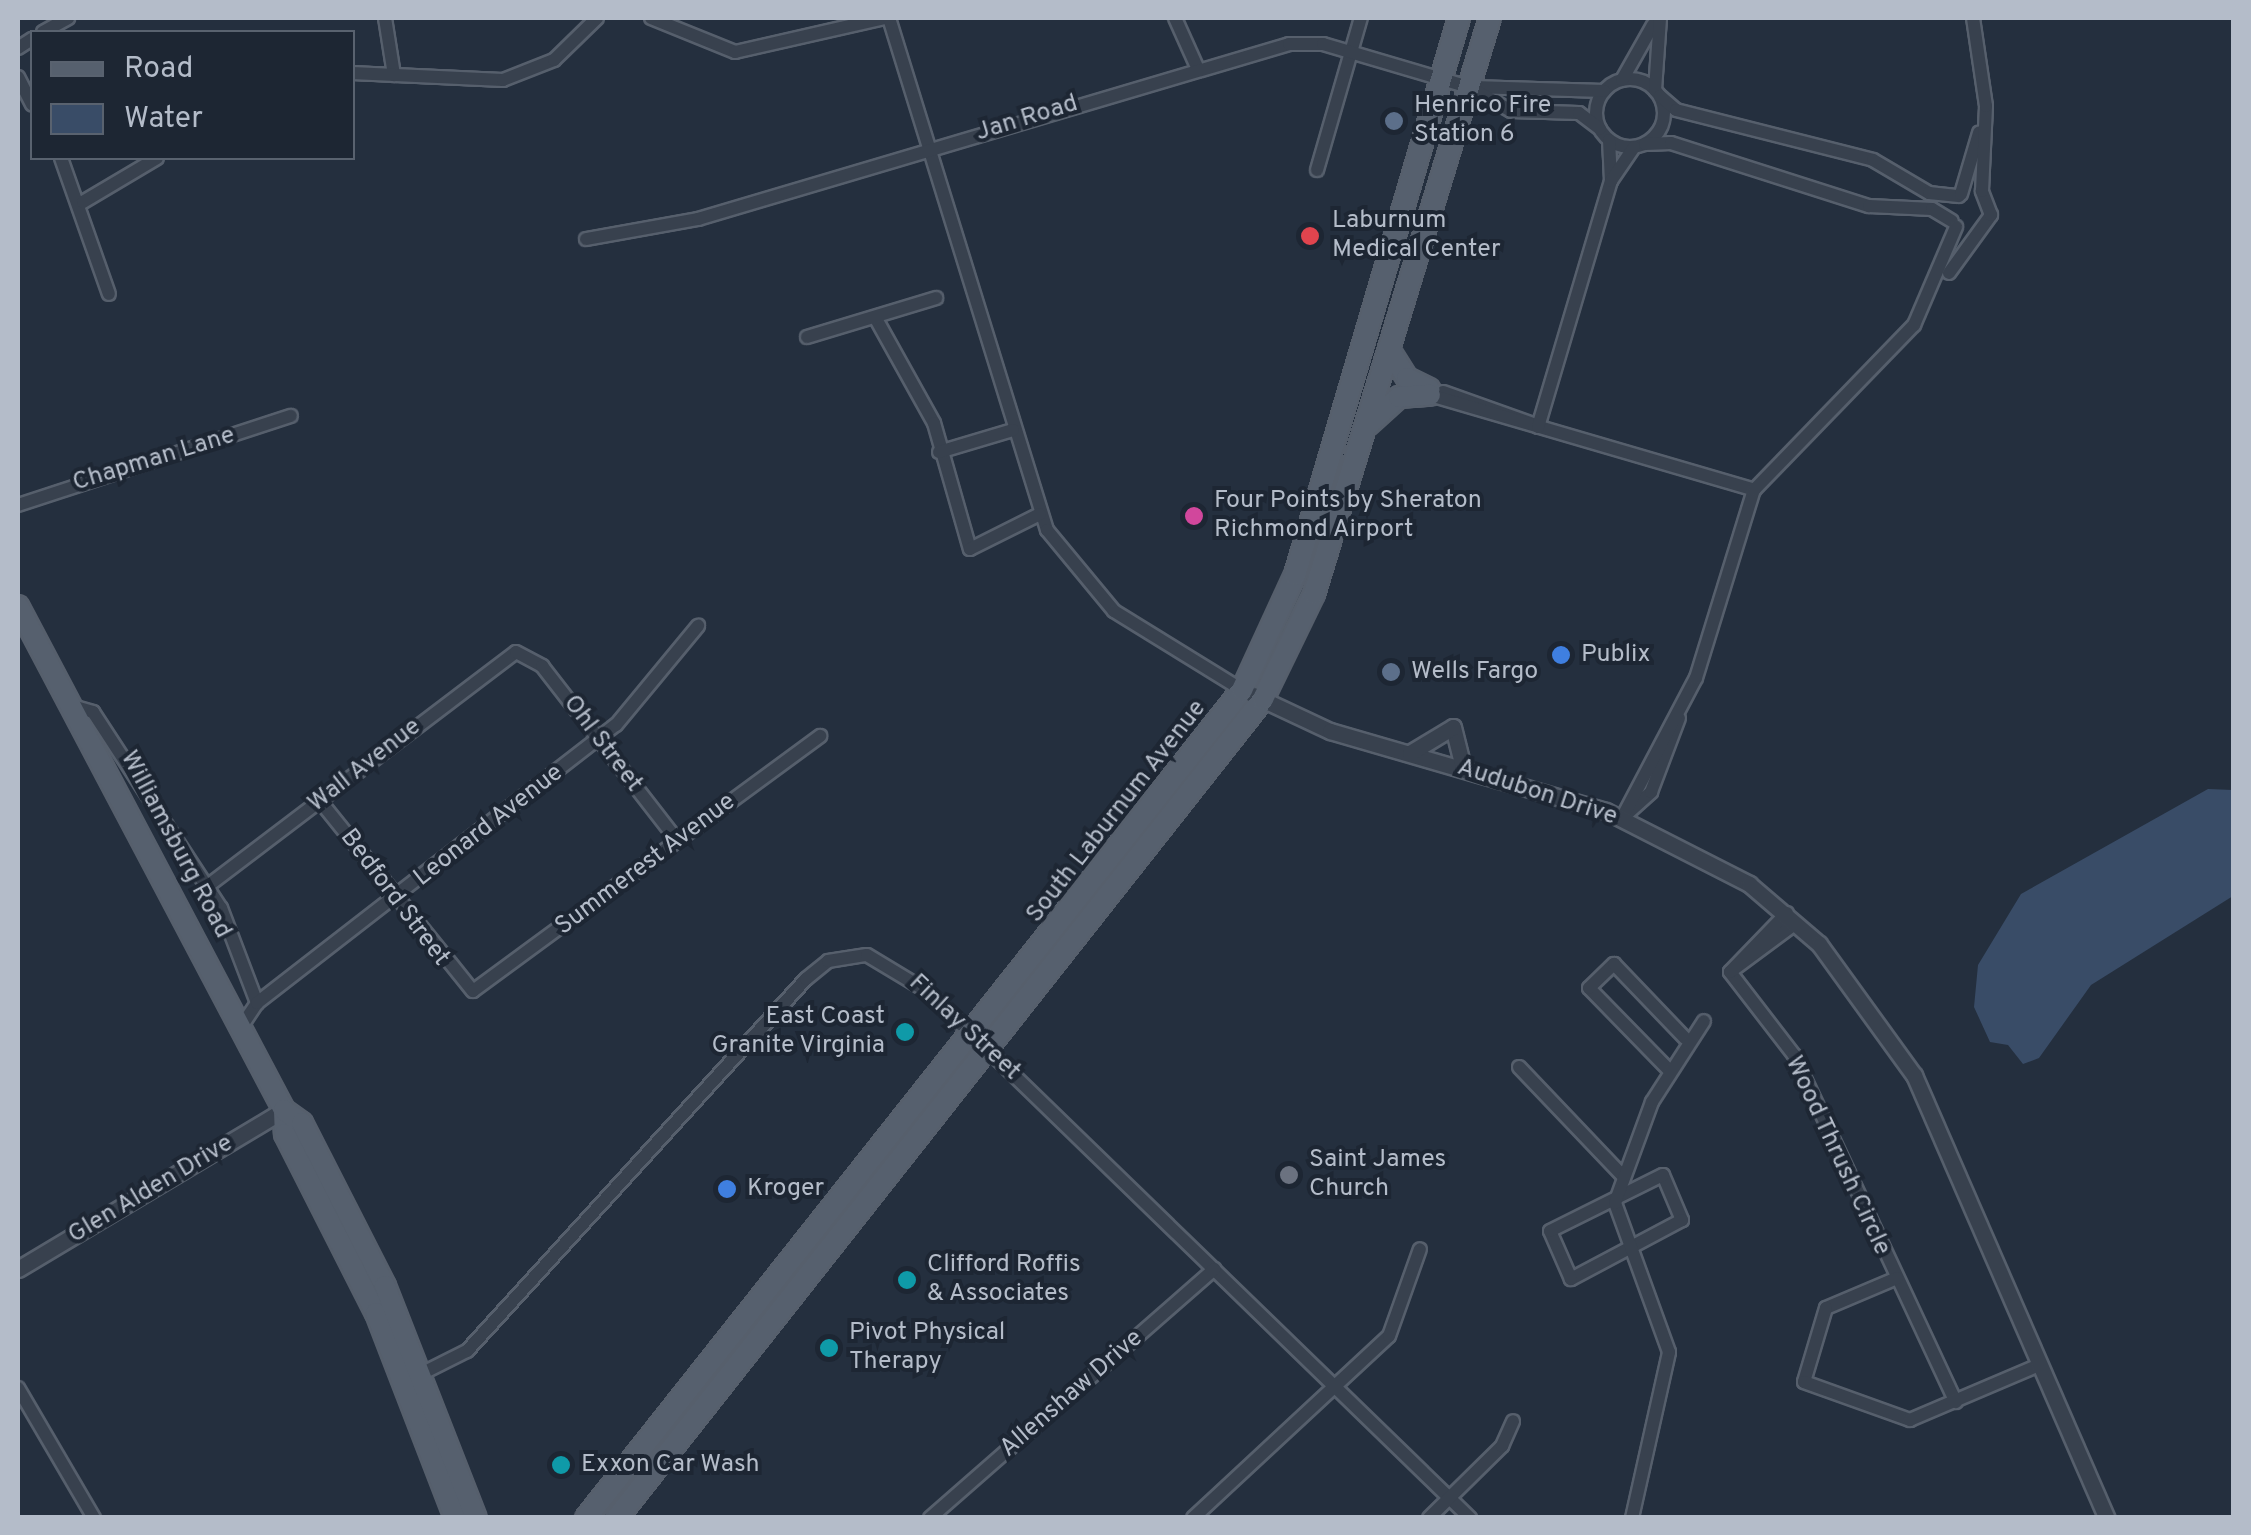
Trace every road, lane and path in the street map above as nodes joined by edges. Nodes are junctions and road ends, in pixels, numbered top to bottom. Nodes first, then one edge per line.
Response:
1 (385, 18) edge
2 (597, 18) edge
3 (651, 18) edge
4 (887, 18) edge
5 (1175, 18) edge
6 (1361, 18) edge
7 (1459, 18) edge
8 (1490, 18) edge
9 (1658, 18) edge
10 (1974, 18) edge
11 (1350, 53) junction
12 (1197, 67) junction
13 (355, 73) edge
14 (394, 75) junction
15 (18, 77) edge
16 (1440, 79) junction
17 (1622, 80) junction
18 (1469, 87) junction
19 (1984, 90) junction
20 (1604, 91) junction
21 (1658, 93) junction
22 (30, 101) edge
23 (1604, 135) junction
24 (1640, 146) junction
25 (930, 149) junction
26 (62, 160) edge
27 (154, 160) edge
28 (1317, 170) dead end
29 (1611, 181) junction
30 (1960, 195) junction
31 (1984, 196) junction
32 (84, 202) junction
33 (1954, 224) junction
34 (1982, 230) junction
35 (586, 239) dead end
36 (1940, 282) junction
37 (109, 294) dead end
38 (936, 298) dead end
39 (874, 317) junction
40 (807, 338) dead end
41 (1390, 351) junction
42 (1431, 392) junction
43 (291, 416) dead end
44 (1366, 426) junction
45 (1538, 427) junction
46 (1014, 430) junction
47 (939, 452) junction
48 (1754, 490) junction
49 (18, 505) edge
50 (1040, 514) junction
51 (18, 606) edge
52 (698, 626) dead end
53 (523, 653) joint
54 (1242, 690) junction
55 (1263, 700) junction
56 (72, 706) junction
57 (820, 736) dead end
58 (598, 740) junction
59 (1410, 753) junction
60 (1464, 767) junction
61 (320, 802) junction
62 (1620, 820) junction
63 (677, 840) junction
64 (209, 885) junction
65 (395, 900) junction
66 (1792, 918) junction
67 (470, 991) joint
68 (257, 1003) junction
69 (1704, 1021) dead end
70 (241, 1026) junction
71 (973, 1035) junction
72 (1685, 1038) junction
73 (990, 1052) junction
74 (1519, 1067) dead end
75 (1668, 1070) junction
76 (284, 1110) junction
77 (1622, 1175) junction
78 (1616, 1203) junction
79 (1420, 1249) dead end
80 (1628, 1255) junction
81 (18, 1268) edge
82 (1214, 1269) junction
83 (1897, 1278) junction
84 (2041, 1364) junction
85 (414, 1377) junction
86 (18, 1388) edge
87 (1338, 1389) junction
88 (1956, 1402) junction
89 (1513, 1421) dead end
90 (1451, 1498) junction
91 (94, 1518) edge
92 (455, 1518) edge
93 (476, 1518) edge
94 (586, 1518) edge
95 (618, 1518) edge
96 (930, 1518) edge
97 (1193, 1518) edge
98 (1429, 1518) edge
99 (1470, 1518) edge
100 (1632, 1518) edge
101 (2107, 1518) edge

1 - 14 street
2 - 14 street
3 - 4 street
4 - 25 street, Audubon Drive
5 - 12 street
6 - 11 street
7 - 16 main road, South Laburnum Avenue
8 - 18 main road, South Laburnum Avenue
9 - 17 street
9 - 21 street
10 - 19 street
11 - 12 street, Jan Road
11 - 16 street, Jan Road
11 - 28 street
12 - 25 street, Jan Road
13 - 14 street
15 - 22 street
16 - 18 street, Jan Road
16 - 54 main road, South Laburnum Avenue
17 - 20 street
17 - 21 street
18 - 20 street
18 - 23 street
18 - 41 main road, South Laburnum Avenue
19 - 30 street
19 - 31 street
20 - 23 street
21 - 24 street
21 - 30 street
23 - 24 street
23 - 29 street
24 - 29 street
24 - 33 street
25 - 35 street, Jan Road
25 - 46 street, Audubon Drive
26 - 32 street
27 - 32 street
29 - 45 street
30 - 31 street
30 - 33 street
31 - 34 street
32 - 37 street
33 - 34 street
33 - 36 street
34 - 36 street
36 - 48 street
38 - 39 street
39 - 40 street
39 - 47 street
41 - 42 main road
41 - 44 main road, South Laburnum Avenue
42 - 44 main road
42 - 45 street
43 - 49 street, Chapman Lane
44 - 55 main road, South Laburnum Avenue
45 - 48 street
46 - 47 street
46 - 50 street, Audubon Drive
47 - 50 street
48 - 62 street
50 - 54 street, Audubon Drive
51 - 56 main road, Williamsburg Road
52 - 58 street, Leonard Avenue
53 - 58 street, Ohl Street
53 - 61 street, Wall Avenue
54 - 55 street, Audubon Drive
54 - 71 main road, South Laburnum Avenue
55 - 59 street, Audubon Drive
55 - 73 main road, South Laburnum Avenue
56 - 64 street
56 - 70 main road, Williamsburg Road
57 - 63 street, Summerest Avenue
58 - 63 street, Ohl Street
58 - 65 street, Leonard Avenue
59 - 60 street, Audubon Drive
59 - 60 street
60 - 62 street, Audubon Drive
61 - 64 street, Wall Avenue
61 - 65 street, Bedford Street
62 - 66 street, Audubon Drive
63 - 67 street, Summerest Avenue
64 - 68 street
65 - 67 street, Bedford Street
65 - 68 street, Leonard Avenue
66 - 83 street, Wood Thrush Circle
66 - 84 street, Audubon Drive
68 - 70 street, Leonard Avenue
69 - 72 street
70 - 76 main road, Williamsburg Road
71 - 73 street, Finlay Street
71 - 85 street, Finlay Street
71 - 94 main road, South Laburnum Avenue
72 - 75 street
72 - 75 street
73 - 82 street, Finlay Street
73 - 95 main road, South Laburnum Avenue
74 - 77 street
75 - 77 street
76 - 81 street, Glen Alden Drive
76 - 85 main road, Williamsburg Road
77 - 78 street
78 - 80 street
78 - 80 street
78 - 80 street
79 - 87 street
80 - 100 street
82 - 87 street, Finlay Street
82 - 96 street, Allenshaw Drive
83 - 88 street, Wood Thrush Circle
83 - 88 street
84 - 88 street
84 - 101 street, Audubon Drive
85 - 92 main road, Williamsburg Road
85 - 93 main road, Williamsburg Road
86 - 91 street
87 - 90 street, Finlay Street
87 - 97 street
89 - 90 street
90 - 98 street
90 - 99 street, Finlay Street

